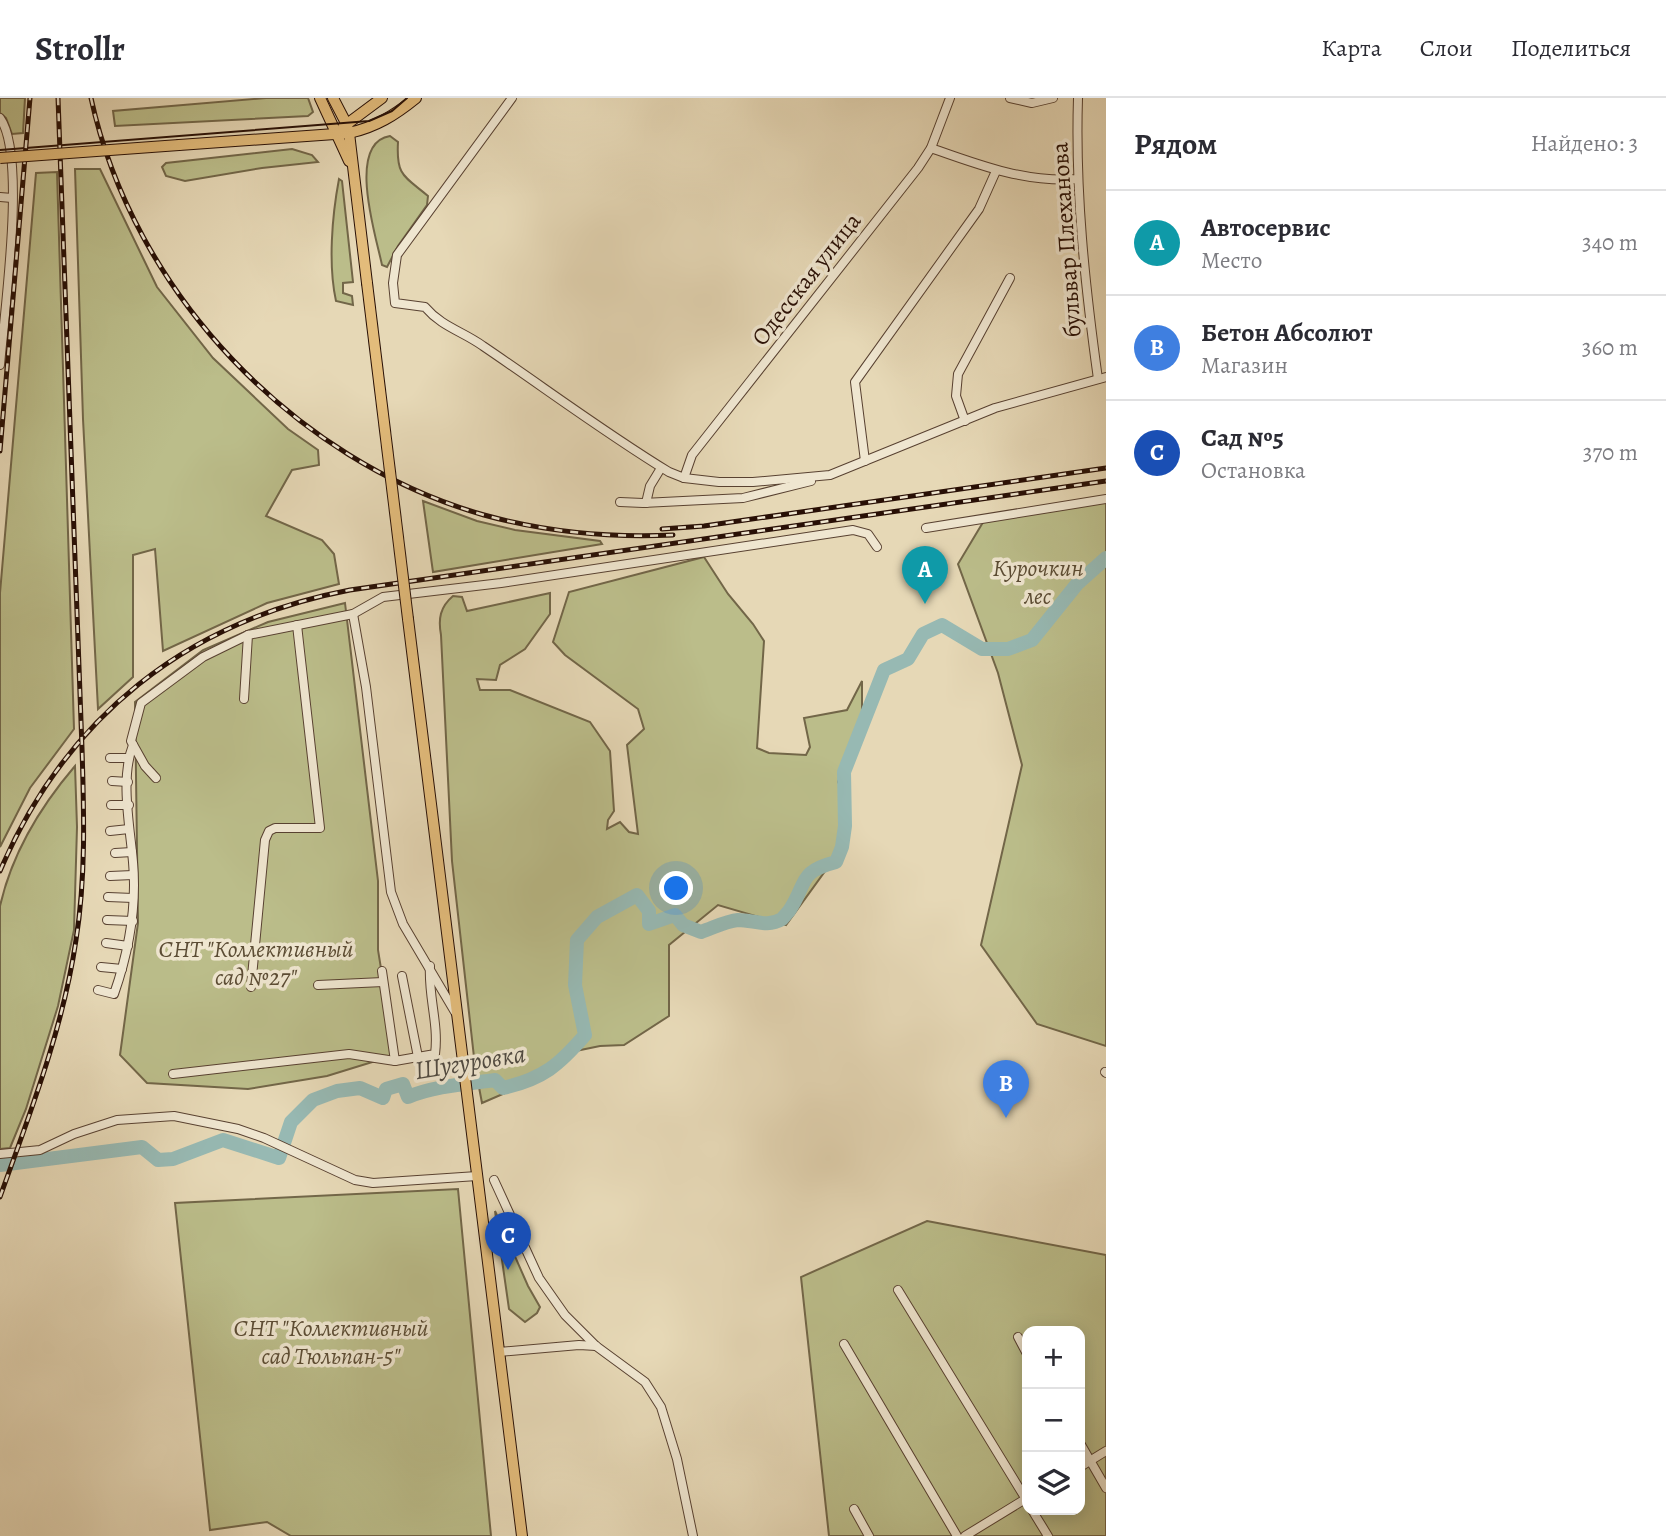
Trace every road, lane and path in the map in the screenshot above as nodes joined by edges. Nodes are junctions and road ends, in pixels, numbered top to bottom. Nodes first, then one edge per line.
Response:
1 (320, 98) edge
2 (333, 98) edge
3 (382, 98) edge
4 (416, 98) edge
5 (512, 98) edge
6 (950, 98) edge
7 (1010, 98) edge
8 (1053, 98) edge
9 (1078, 98) edge
10 (0, 118) edge
11 (348, 128) junction
12 (337, 134) junction
13 (931, 148) junction
14 (0, 158) edge
15 (996, 172) junction
16 (354, 174) junction
17 (1078, 179) junction
18 (0, 197) edge
19 (12, 198) junction
20 (1010, 278) dead end
21 (0, 365) edge
22 (1102, 378) edge
23 (965, 421) junction
24 (866, 461) junction
25 (661, 468) junction
26 (830, 475) junction
27 (684, 478) junction
28 (1106, 499) edge
29 (620, 502) dead end
30 (646, 503) junction
31 (926, 528) dead end
32 (877, 547) dead end
33 (353, 614) junction
34 (296, 625) junction
35 (248, 635) junction
36 (244, 699) dead end
37 (133, 745) junction
38 (110, 758) dead end
39 (128, 758) junction
40 (156, 778) dead end
41 (111, 781) dead end
42 (128, 782) junction
43 (111, 805) dead end
44 (128, 805) junction
45 (129, 829) junction
46 (110, 831) dead end
47 (132, 852) junction
48 (115, 853) dead end
49 (133, 875) junction
50 (110, 876) dead end
51 (108, 897) dead end
52 (133, 898) junction
53 (107, 920) dead end
54 (133, 921) junction
55 (106, 943) dead end
56 (128, 946) junction
57 (430, 966) junction
58 (101, 967) dead end
59 (122, 969) junction
60 (382, 971) dead end
61 (402, 976) dead end
62 (383, 982) junction
63 (318, 985) dead end
64 (251, 987) dead end
65 (97, 990) dead end
66 (457, 1016) junction
67 (418, 1057) junction
68 (395, 1061) junction
69 (173, 1074) dead end
70 (0, 1154) edge
71 (477, 1176) junction
72 (494, 1180) dead end
73 (898, 1290) dead end
74 (1018, 1338) dead end
75 (844, 1344) dead end
76 (1022, 1345) edge
77 (596, 1346) junction
78 (499, 1352) junction
79 (1106, 1451) edge
80 (1085, 1452) edge
81 (1090, 1460) junction
82 (1085, 1464) edge
83 (1106, 1488) edge
84 (1022, 1491) edge
85 (1022, 1502) edge
86 (854, 1509) dead end
87 (1035, 1515) edge
88 (522, 1536) edge
89 (693, 1536) edge
90 (869, 1536) edge
91 (957, 1536) edge
92 (965, 1536) edge
93 (1048, 1536) edge

1 - 12 main road
2 - 11 main road
3 - 11 main road
4 - 11 main road
5 - 25 street
6 - 13 street, Одесская улица
7 - 8 street
9 - 17 street, бульвар Плеханова
10 - 19 street
11 - 12 main road
11 - 16 main road
12 - 14 main road, bridge
12 - 16 main road
13 - 15 street
13 - 27 street, Одесская улица
15 - 17 street
15 - 24 street
16 - 66 main road, bridge
17 - 22 street, бульвар Плеханова
18 - 19 street
19 - 21 street
20 - 23 street
22 - 23 street
23 - 24 street
24 - 26 street
25 - 27 street
25 - 30 street
26 - 27 street
26 - 30 street
28 - 31 street
29 - 30 street
32 - 33 street
33 - 34 street
33 - 57 street
34 - 35 street
34 - 64 street
35 - 36 street
35 - 37 street
37 - 39 street
37 - 40 street
38 - 39 street
39 - 42 street
41 - 42 street
42 - 44 street
43 - 44 street
44 - 45 street
45 - 46 street
45 - 47 street
47 - 48 street
47 - 49 street
49 - 50 street
49 - 52 street
51 - 52 street
52 - 54 street
53 - 54 street
54 - 56 street
55 - 56 street
56 - 59 street
57 - 66 street
57 - 67 street
58 - 59 street
59 - 65 street
60 - 62 street
61 - 67 street
62 - 63 street
62 - 68 street
66 - 71 main road
67 - 68 street
68 - 69 street
70 - 71 street
71 - 78 main road
72 - 77 street
73 - 84 street
74 - 76 street
75 - 91 street
77 - 78 street
77 - 89 street
78 - 88 main road
79 - 81 street
80 - 81 street
81 - 82 street
81 - 83 street
85 - 92 street
86 - 90 street
87 - 93 street

